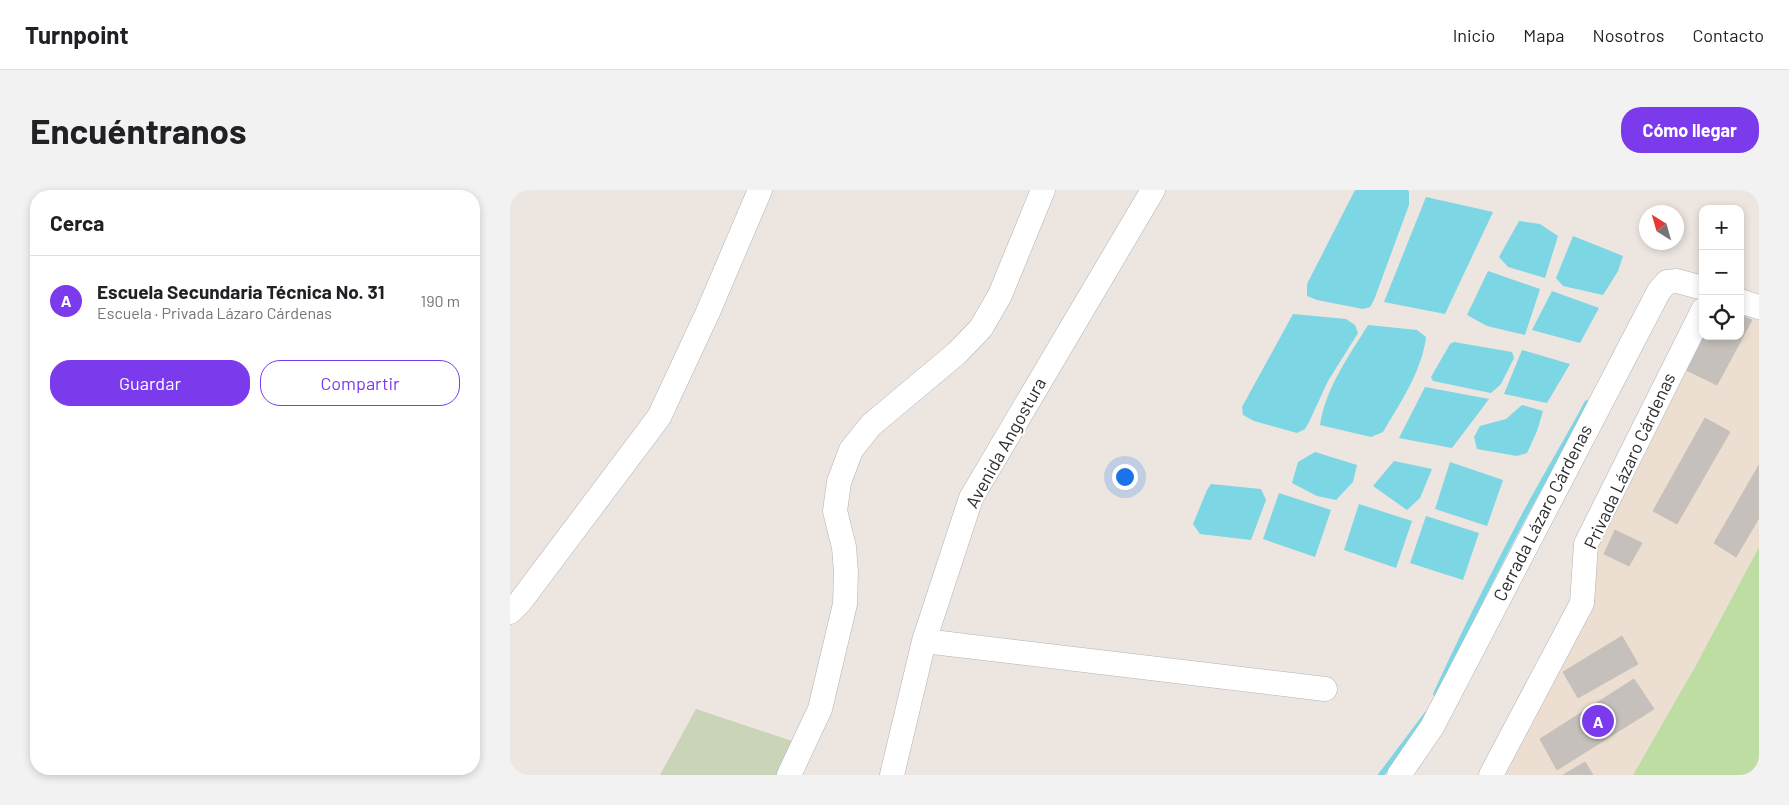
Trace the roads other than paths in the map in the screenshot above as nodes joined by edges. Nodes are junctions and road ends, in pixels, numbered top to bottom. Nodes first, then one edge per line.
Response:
1 (760, 190) edge
2 (1043, 190) edge
3 (1153, 190) edge
4 (1699, 287) edge
5 (1744, 301) edge
6 (1759, 307) edge
7 (1699, 318) edge
8 (510, 612) edge
9 (924, 641) junction
10 (1325, 689) dead end
11 (789, 775) edge
12 (892, 775) edge
13 (1399, 775) edge
14 (1491, 775) edge

1 - 8 street
2 - 11 street
3 - 9 street, Avenida Angostura
4 - 13 street, Cerrada Lázaro Cárdenas
5 - 6 street
7 - 14 street, Privada Lázaro Cárdenas
9 - 10 street
9 - 12 street, Avenida Angostura

